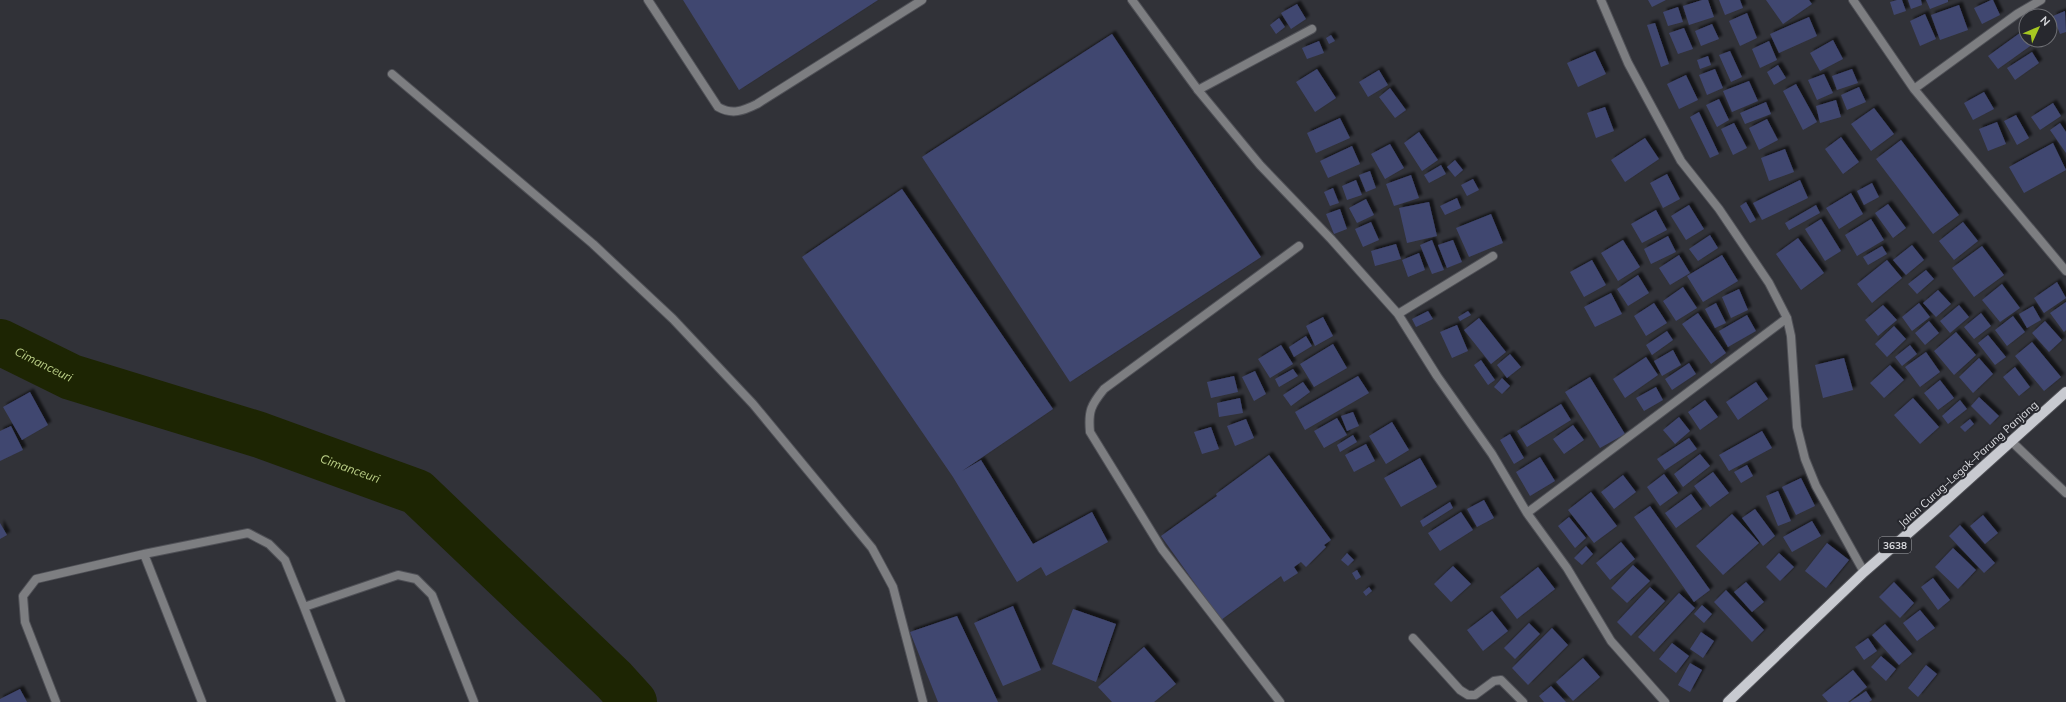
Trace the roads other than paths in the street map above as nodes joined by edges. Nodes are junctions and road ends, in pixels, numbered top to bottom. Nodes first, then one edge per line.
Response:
1 (648, 0) edge
2 (922, 0) edge
3 (1132, 0) edge
4 (1601, 0) edge
5 (1853, 0) edge
6 (2041, 0) edge
7 (1312, 29) dead end
8 (392, 74) dead end
9 (1914, 89) junction
10 (1198, 90) junction
11 (1299, 246) dead end
12 (1493, 256) dead end
13 (2066, 271) edge
14 (1398, 314) junction
15 (1787, 318) junction
16 (2066, 392) edge
17 (2012, 442) junction
18 (2066, 493) edge
19 (1527, 513) junction
20 (144, 554) junction
21 (1864, 572) junction
22 (304, 607) junction
23 (1413, 638) dead end
24 (56, 702) edge
25 (202, 702) edge
26 (341, 702) edge
27 (474, 702) edge
28 (923, 702) edge
29 (1280, 702) edge
30 (1523, 702) edge
31 (1665, 702) edge
32 (1728, 702) edge

1 - 2 street
3 - 10 street
4 - 15 street
5 - 9 street
6 - 9 street
7 - 10 street
8 - 28 street
9 - 13 street
10 - 14 street
11 - 29 street
12 - 14 street
14 - 19 street
15 - 19 street
15 - 21 street
16 - 17 main road, Jalan Curug–Legok–Parung Panjang / 3638
17 - 18 street
17 - 21 main road, Jalan Curug–Legok–Parung Panjang / 3638
19 - 31 street
20 - 22 street
20 - 24 street
20 - 25 street
21 - 32 main road, Jalan Curug–Legok–Parung Panjang / 3638
22 - 26 street
22 - 27 street
23 - 30 street

